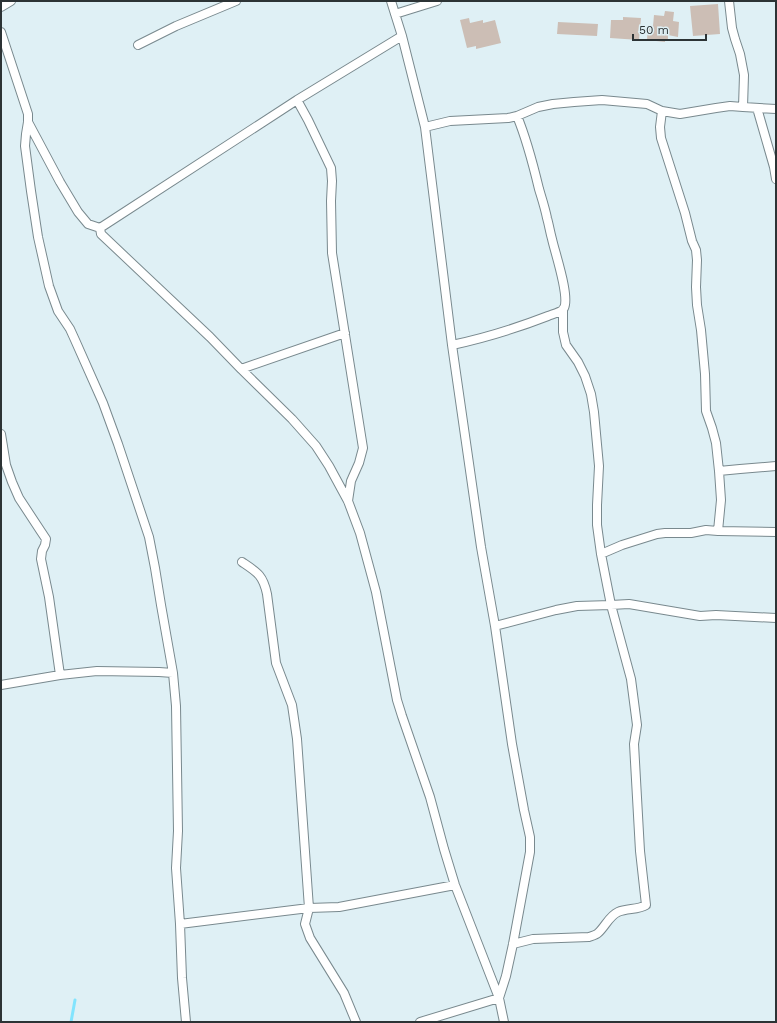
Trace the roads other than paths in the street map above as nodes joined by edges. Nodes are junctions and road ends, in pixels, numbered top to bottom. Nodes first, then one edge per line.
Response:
1 (11, 1) edge
2 (236, 1) edge
3 (391, 1) edge
4 (437, 1) edge
5 (729, 1) edge
6 (1, 7) edge
7 (395, 14) junction
8 (1, 32) edge
9 (402, 36) junction
10 (138, 45) dead end
11 (298, 100) junction
12 (743, 107) junction
13 (757, 108) junction
14 (776, 109) edge
15 (662, 111) junction
16 (517, 116) junction
17 (28, 122) junction
18 (425, 127) junction
19 (776, 179) edge
20 (100, 228) junction
21 (564, 309) junction
22 (345, 333) junction
23 (452, 345) junction
24 (241, 369) junction
25 (1, 434) edge
26 (776, 466) edge
27 (718, 471) junction
28 (348, 501) junction
29 (718, 531) junction
30 (776, 532) edge
31 (601, 554) junction
32 (242, 562) dead end
33 (611, 605) junction
34 (776, 618) edge
35 (495, 626) junction
36 (173, 673) junction
37 (60, 675) junction
38 (1, 685) edge
39 (455, 884) junction
40 (309, 908) junction
41 (180, 924) junction
42 (513, 944) junction
43 (499, 998) junction
44 (186, 1022) edge
45 (356, 1022) edge
46 (420, 1022) edge
47 (504, 1022) edge

1 - 6 street
2 - 10 street
3 - 7 street
4 - 7 street
5 - 12 street
7 - 9 street
8 - 17 street
9 - 11 street
9 - 18 street
11 - 20 street
11 - 22 street
12 - 13 street
12 - 15 street
13 - 14 street
13 - 19 street
15 - 16 street
15 - 27 street
16 - 18 street
16 - 21 street
17 - 20 street
17 - 36 street
18 - 23 street
20 - 24 street
21 - 23 street
21 - 31 street
22 - 24 street
22 - 28 street
23 - 35 street
24 - 28 street
25 - 37 street
26 - 27 street
27 - 29 street
28 - 39 street
29 - 30 street
29 - 31 street
31 - 33 street
32 - 40 street
33 - 34 street
33 - 35 street
33 - 42 street
35 - 42 street
36 - 37 street
36 - 41 street
37 - 38 street
39 - 40 street
39 - 43 street
40 - 41 street
40 - 45 street
41 - 44 street
42 - 43 street
43 - 46 street
43 - 47 street

